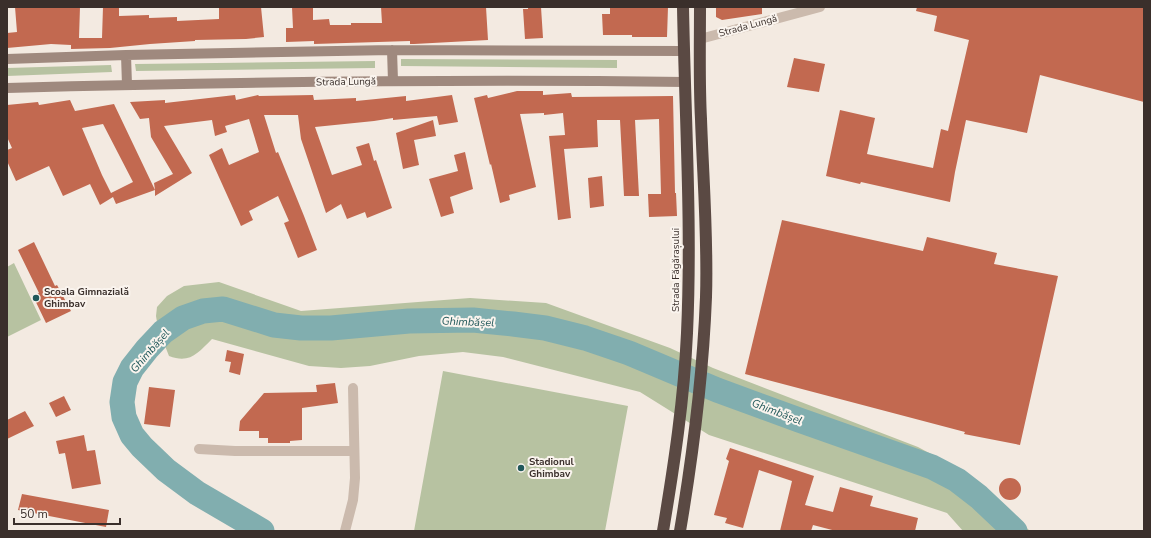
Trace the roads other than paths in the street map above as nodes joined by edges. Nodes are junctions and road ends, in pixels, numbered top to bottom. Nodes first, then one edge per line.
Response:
1 (683, 7) edge
2 (700, 7) edge
3 (820, 7) edge
4 (700, 39) junction
5 (392, 50) junction
6 (684, 51) junction
7 (126, 55) junction
8 (7, 59) edge
9 (393, 81) junction
10 (685, 82) junction
11 (127, 85) junction
12 (7, 88) edge
13 (353, 388) dead end
14 (199, 449) dead end
15 (354, 451) junction
16 (345, 531) edge
17 (663, 531) edge
18 (680, 531) edge

1 - 6 highway, Strada Făgărașului
2 - 4 highway
3 - 4 street, Strada Lungă
4 - 18 highway
5 - 6 street
5 - 7 street
5 - 9 street
6 - 10 highway, Strada Făgărașului
7 - 8 street
7 - 11 street
9 - 10 street, Strada Lungă
9 - 11 street, Strada Lungă
10 - 17 highway, Strada Făgărașului
11 - 12 street, Strada Lungă
13 - 15 street
14 - 15 street
15 - 16 street

